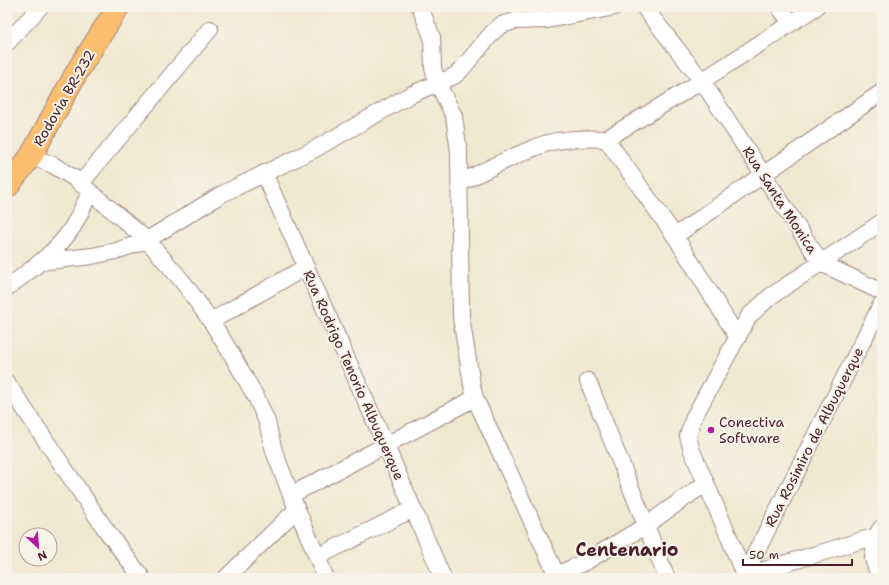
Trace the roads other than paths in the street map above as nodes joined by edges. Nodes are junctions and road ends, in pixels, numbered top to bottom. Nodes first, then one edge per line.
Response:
1 (40, 7) edge
2 (118, 7) edge
3 (420, 7) edge
4 (615, 7) edge
5 (644, 7) edge
6 (779, 7) edge
7 (816, 7) edge
8 (791, 23) junction
9 (210, 29) dead end
10 (7, 44) edge
11 (702, 81) junction
12 (437, 82) junction
13 (882, 92) edge
14 (606, 139) junction
15 (30, 156) junction
16 (264, 173) junction
17 (763, 175) junction
18 (460, 183) junction
19 (7, 187) edge
20 (85, 188) junction
21 (882, 222) edge
22 (675, 236) junction
23 (146, 240) junction
24 (40, 262) junction
25 (821, 263) junction
26 (306, 267) junction
27 (7, 288) edge
28 (882, 292) edge
29 (882, 303) edge
30 (211, 321) junction
31 (738, 338) junction
32 (588, 381) dead end
33 (7, 383) edge
34 (475, 398) junction
35 (386, 446) junction
36 (706, 483) junction
37 (294, 502) junction
38 (413, 509) junction
39 (645, 526) junction
40 (879, 532) edge
41 (317, 557) junction
42 (555, 577) edge
43 (744, 577) edge
44 (142, 578) edge
45 (226, 578) edge
46 (326, 578) edge
47 (443, 578) edge
48 (667, 578) edge
49 (880, 578) edge

1 - 10 street
2 - 15 highway, Rodovia BR-232
3 - 12 street
4 - 12 street
5 - 11 street, Rua Santa Monica
6 - 8 street
7 - 8 street
8 - 11 street
9 - 20 street
11 - 14 street
11 - 17 street, Rua Santa Monica
12 - 16 street
12 - 18 street
13 - 17 street
14 - 18 street
14 - 22 street
15 - 19 highway, Rodovia BR-232
15 - 20 street
16 - 23 street
16 - 26 street, Rua Rodrigo Tenorio Albuquerque
17 - 22 street
17 - 25 street, Rua Santa Monica
18 - 34 street
20 - 23 street
20 - 24 street
21 - 25 street
22 - 31 street
23 - 24 street
23 - 30 street
24 - 27 street
25 - 28 street, Rua Santa Monica
25 - 31 street
26 - 30 street
26 - 35 street, Rua Rodrigo Tenorio Albuquerque
29 - 43 street, Rua Rosimiro de Albuquerque
30 - 37 street
31 - 36 street
32 - 39 street
33 - 44 street
34 - 35 street
34 - 42 street
35 - 37 street
35 - 38 street, Rua Rodrigo Tenorio Albuquerque
36 - 39 street
36 - 43 street
37 - 41 street
37 - 45 street
38 - 41 street
38 - 47 street, Rua Rodrigo Tenorio Albuquerque
39 - 42 street
39 - 48 street
40 - 43 street
40 - 49 street
41 - 46 street

